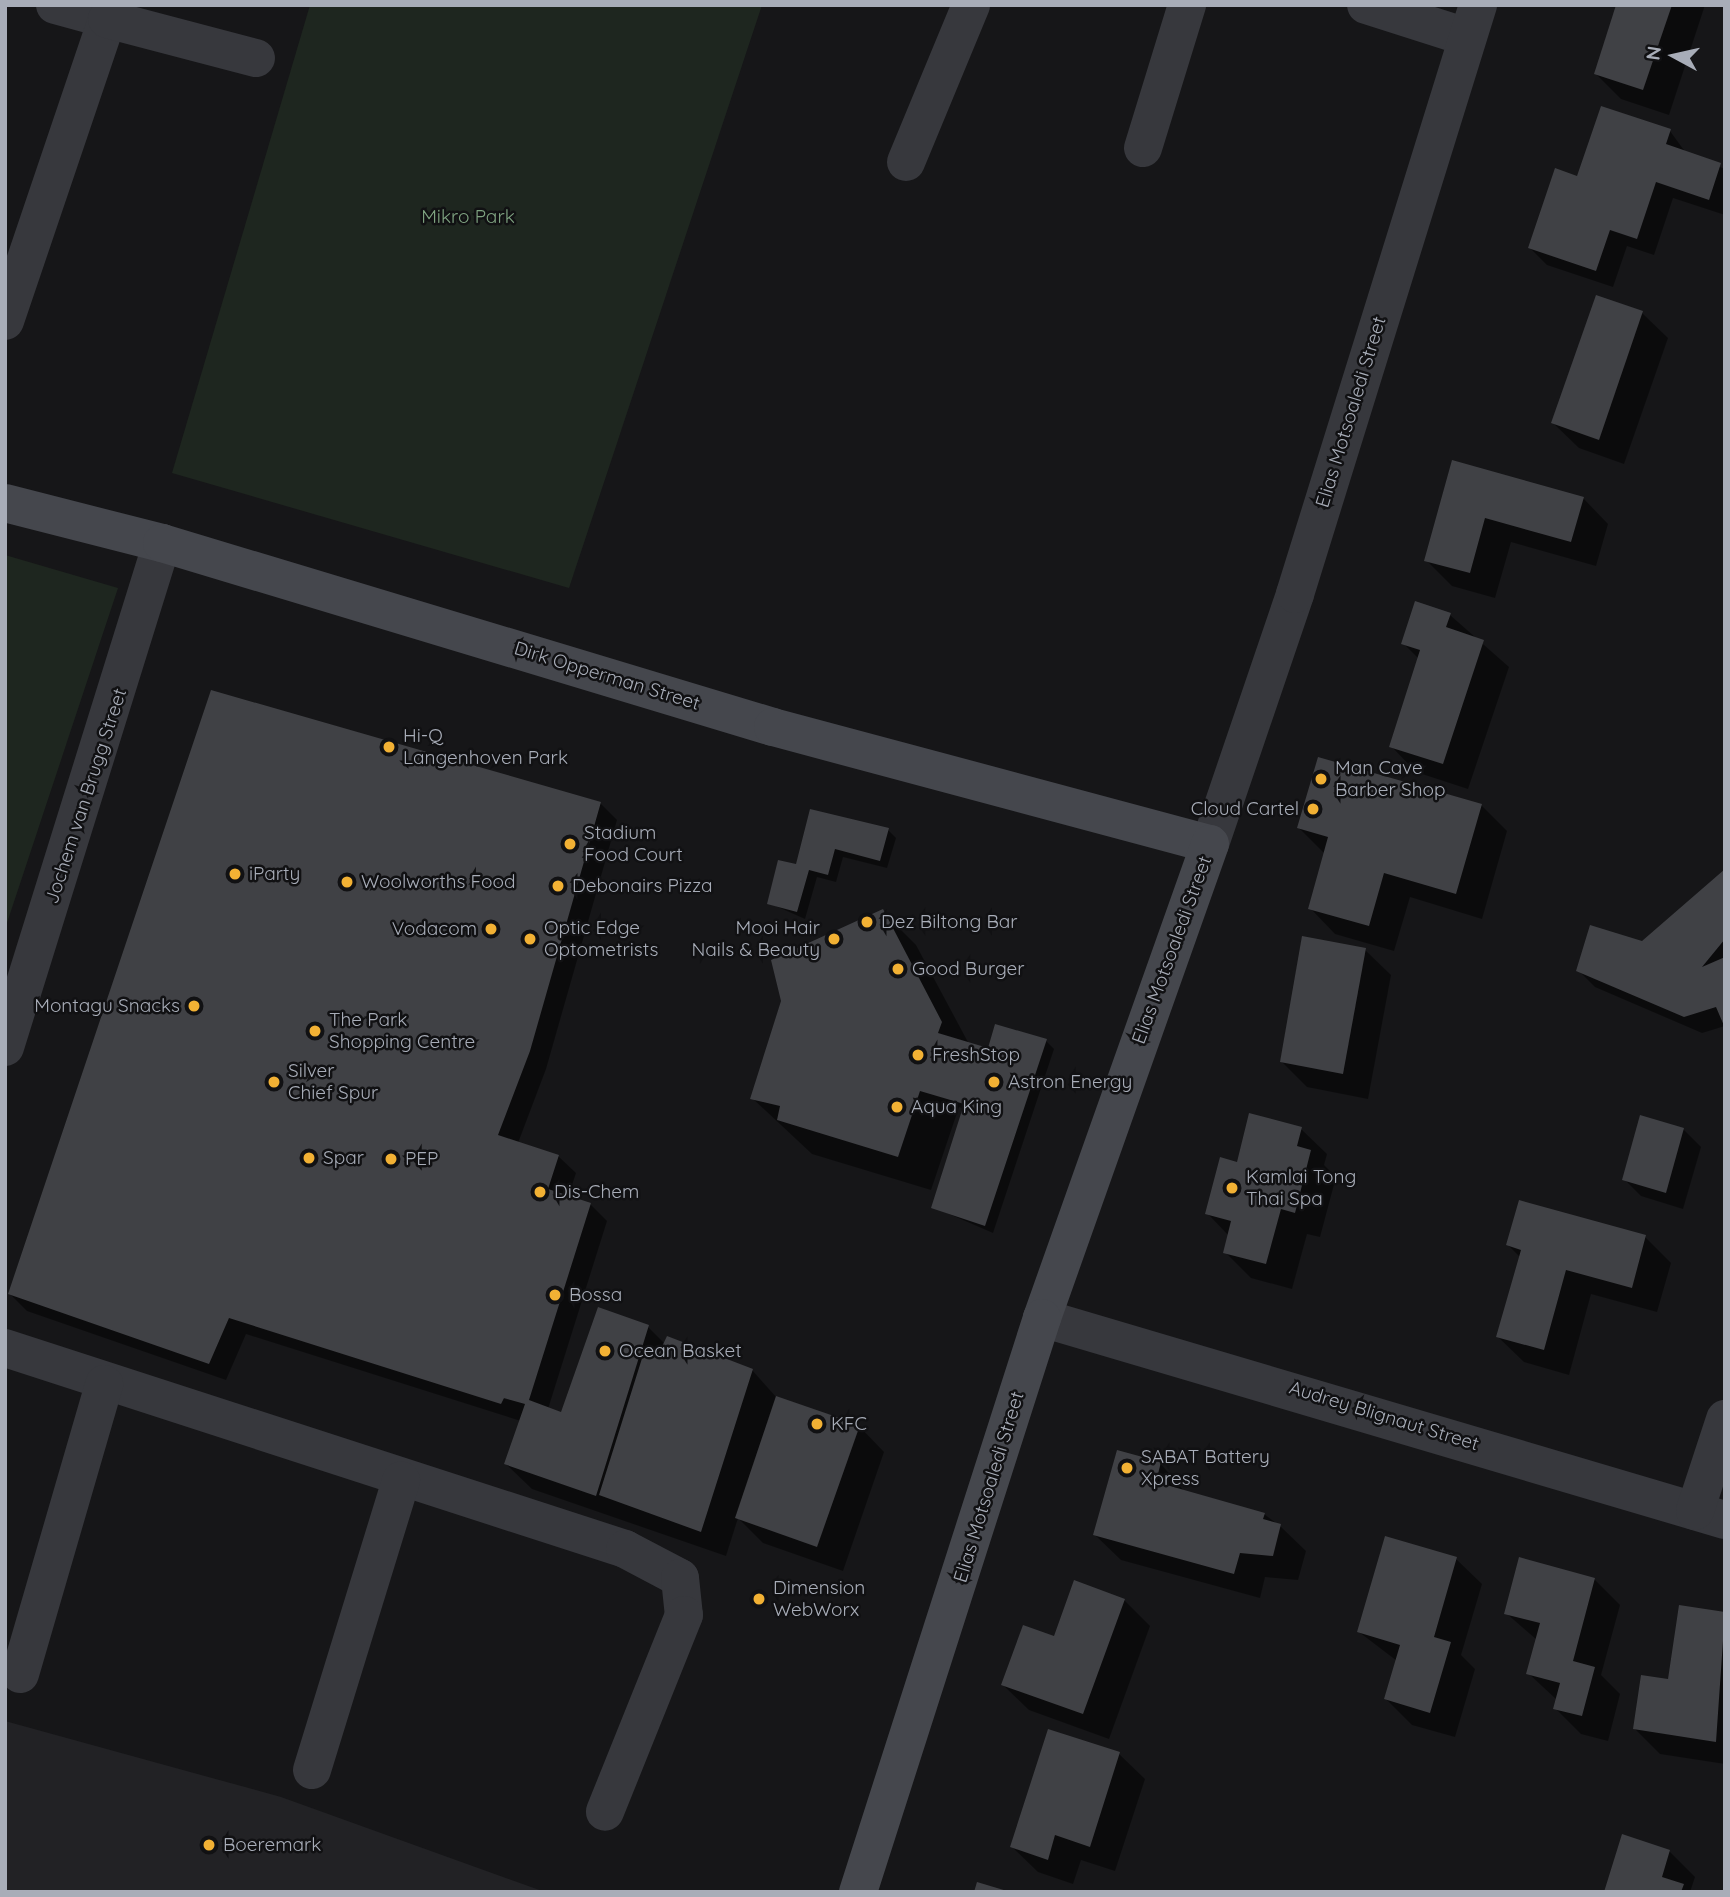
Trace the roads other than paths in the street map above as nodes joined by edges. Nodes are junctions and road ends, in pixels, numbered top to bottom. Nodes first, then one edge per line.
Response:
1 (55, 5) edge
2 (971, 5) edge
3 (1187, 5) edge
4 (1366, 5) edge
5 (107, 19) junction
6 (1473, 21) edge
7 (256, 58) dead end
8 (1143, 148) dead end
9 (906, 162) dead end
10 (5, 321) edge
11 (5, 503) edge
12 (162, 543) junction
13 (1210, 844) junction
14 (5, 1047) edge
15 (1042, 1318) junction
16 (5, 1348) edge
17 (104, 1384) junction
18 (1725, 1419) edge
19 (401, 1480) junction
20 (1710, 1515) edge
21 (20, 1674) dead end
22 (312, 1770) dead end
23 (605, 1812) dead end
24 (858, 1892) edge

1 - 5 street
2 - 9 street
3 - 8 street
4 - 6 street
5 - 7 street
5 - 10 street
6 - 13 street, Elias Motsoaledi Street
11 - 12 street, Dirk Opperman Street
12 - 13 street, Dirk Opperman Street
12 - 14 street, Jochem van Brugg Street
13 - 15 street, Elias Motsoaledi Street
15 - 20 street, Audrey Blignaut Street
15 - 24 street, Elias Motsoaledi Street
16 - 17 street
17 - 19 street
17 - 21 street
18 - 20 street
19 - 22 street
19 - 23 street

